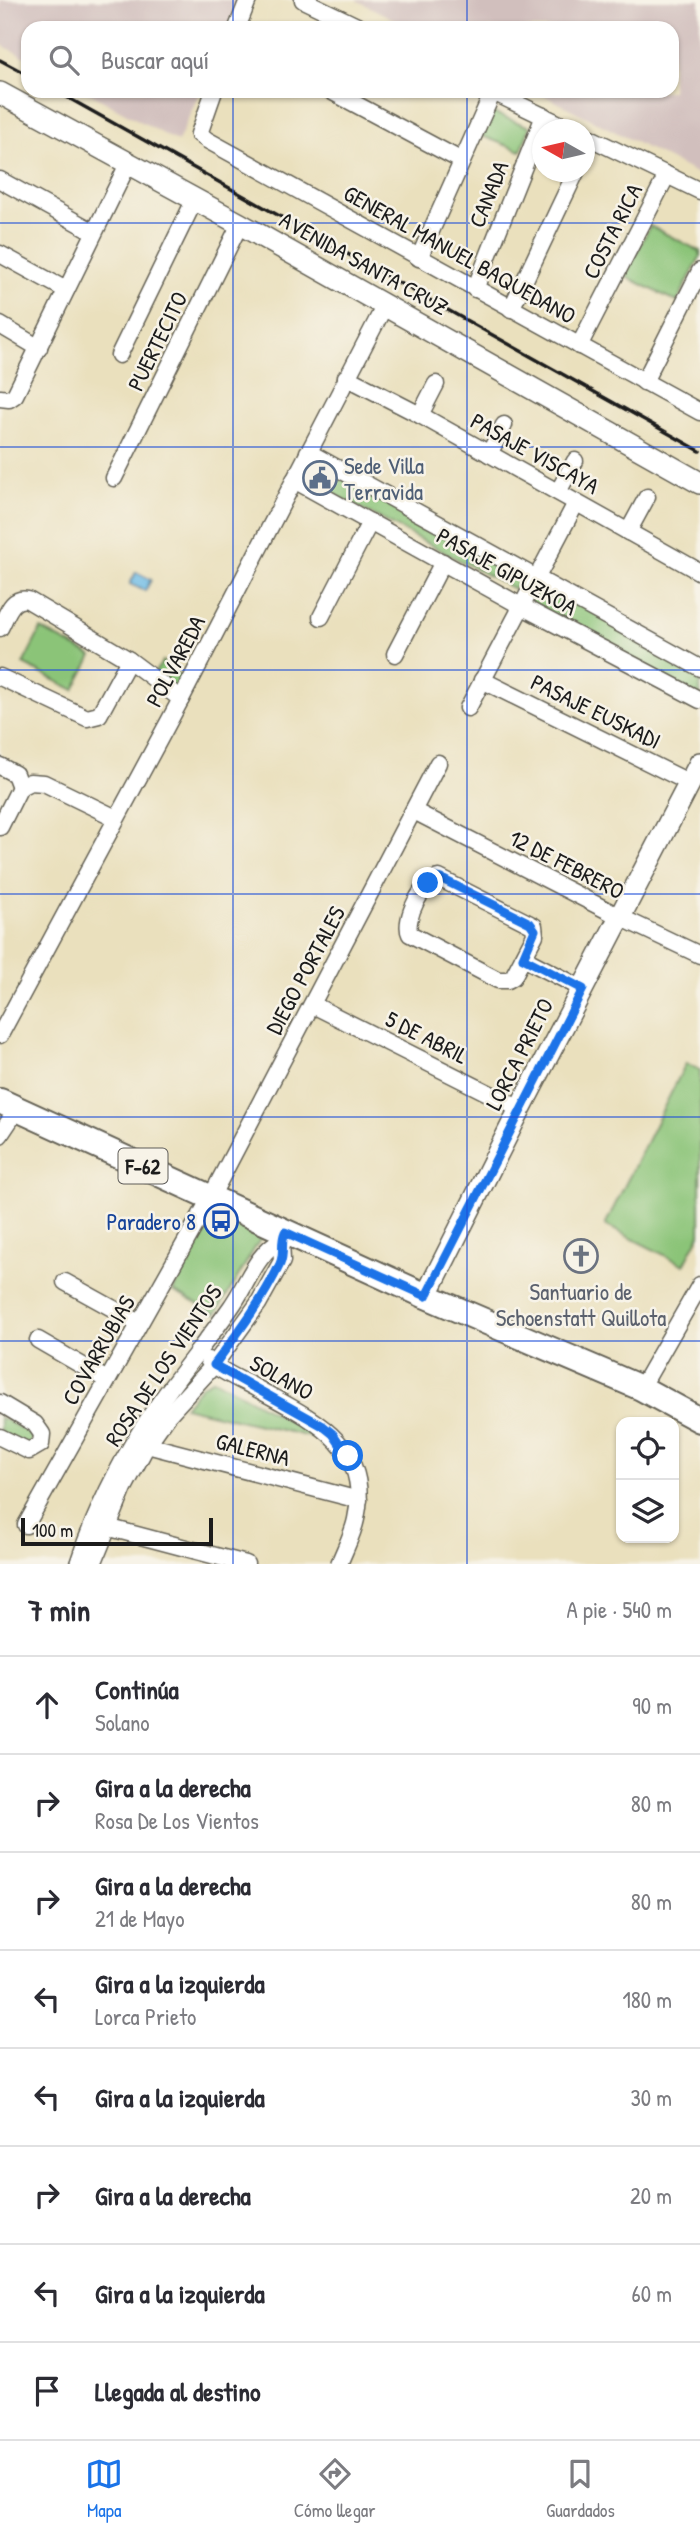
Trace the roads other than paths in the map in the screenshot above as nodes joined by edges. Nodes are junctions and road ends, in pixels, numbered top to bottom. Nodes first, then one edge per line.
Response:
1 (248, 0) edge
2 (303, 0) edge
3 (240, 21) edge
4 (346, 21) edge
5 (0, 93) edge
6 (212, 98) edge
7 (344, 98) edge
8 (489, 98) edge
9 (504, 98) edge
10 (544, 117) junction
11 (548, 119) edge
12 (595, 140) edge
13 (462, 161) junction
14 (128, 164) junction
15 (667, 175) junction
16 (0, 180) edge
17 (571, 182) edge
18 (700, 191) edge
19 (195, 199) junction
20 (240, 224) junction
21 (94, 232) junction
22 (0, 254) edge
23 (419, 258) junction
24 (700, 271) edge
25 (475, 289) junction
26 (66, 290) junction
27 (385, 305) junction
28 (511, 309) junction
29 (0, 325) edge
30 (579, 346) junction
31 (39, 348) junction
32 (118, 355) dead end
33 (346, 377) junction
34 (644, 382) junction
35 (436, 384) dead end
36 (4, 399) edge
37 (700, 412) edge
38 (420, 415) junction
39 (504, 425) dead end
40 (308, 452) junction
41 (489, 454) junction
42 (575, 461) dead end
43 (114, 478) dead end
44 (294, 480) junction
45 (700, 483) edge
46 (558, 492) junction
47 (647, 497) dead end
48 (576, 503) junction
49 (370, 522) junction
50 (628, 531) junction
51 (443, 562) junction
52 (699, 569) edge
53 (537, 576) junction
54 (521, 606) junction
55 (321, 617) dead end
56 (0, 628) edge
57 (396, 654) dead end
58 (129, 660) junction
59 (700, 667) edge
60 (0, 677) edge
61 (482, 680) junction
62 (181, 699) junction
63 (700, 700) edge
64 (467, 708) dead end
65 (438, 762) dead end
66 (700, 763) edge
67 (0, 766) edge
68 (690, 783) junction
69 (20, 787) junction
70 (414, 811) junction
71 (116, 818) junction
72 (0, 827) edge
73 (620, 917) junction
74 (698, 950) edge
75 (523, 958) junction
76 (583, 989) junction
77 (313, 1004) junction
78 (0, 1035) edge
79 (520, 1109) junction
80 (5, 1118) edge
81 (211, 1197) junction
82 (283, 1236) junction
83 (65, 1282) dead end
84 (700, 1285) edge
85 (426, 1296) junction
86 (139, 1323) junction
87 (38, 1340) dead end
88 (198, 1352) junction
89 (214, 1365) junction
90 (107, 1380) junction
91 (641, 1388) junction
92 (0, 1403) edge
93 (700, 1420) edge
94 (0, 1437) edge
95 (142, 1443) junction
96 (41, 1444) junction
97 (63, 1456) junction
98 (359, 1500) junction
99 (26, 1525) dead end
100 (100, 1525) junction
101 (78, 1564) edge
102 (93, 1564) edge
103 (246, 1564) edge
104 (339, 1564) edge

1 - 3 street
2 - 4 street
5 - 14 main road, AVENIDA SANTA CRUZ
6 - 23 street, GENERAL MANUEL BAQUEDANO
7 - 13 street
8 - 13 street
9 - 10 street
10 - 11 street
10 - 25 street, CANADA
12 - 15 street
13 - 23 street
14 - 19 main road, AVENIDA SANTA CRUZ
14 - 21 street
15 - 18 street
15 - 30 street, COSTA RICA
16 - 21 street
17 - 28 street
19 - 20 main road, AVENIDA SANTA CRUZ
19 - 32 street
20 - 27 main road, AVENIDA SANTA CRUZ
20 - 43 street, PUERTECITO
21 - 26 street
22 - 26 street
23 - 25 street, GENERAL MANUEL BAQUEDANO
24 - 34 street
25 - 28 street, GENERAL MANUEL BAQUEDANO
26 - 31 street
27 - 33 street, POLVAREDA
27 - 45 main road, AVENIDA SANTA CRUZ
28 - 30 street, GENERAL MANUEL BAQUEDANO
29 - 31 street
30 - 34 street, GENERAL MANUEL BAQUEDANO
31 - 36 street
33 - 38 street, PASAJE VISCAYA
33 - 40 street, POLVAREDA
34 - 37 street, GENERAL MANUEL BAQUEDANO
35 - 38 street
38 - 41 street, PASAJE VISCAYA
39 - 41 street
40 - 44 street, POLVAREDA
40 - 53 street, PASAJE GIPUZKOA
41 - 46 street, PASAJE VISCAYA
42 - 46 street
44 - 49 street, PASAJE GIPUZKOA
44 - 62 street, POLVAREDA
46 - 48 street, PASAJE VISCAYA
47 - 50 street
48 - 50 street, PASAJE VISCAYA
48 - 53 street
49 - 51 street, PASAJE GIPUZKOA
49 - 55 street
50 - 52 street, PASAJE VISCAYA
51 - 54 street, PASAJE GIPUZKOA
51 - 57 street
53 - 54 street
53 - 59 street, PASAJE GIPUZKOA
54 - 61 street
54 - 63 street, PASAJE GIPUZKOA
56 - 58 street
58 - 60 street
58 - 62 street
61 - 64 street
61 - 68 street, PASAJE EUSKADI
62 - 71 street, POLVAREDA
65 - 70 street, DIEGO PORTALES
66 - 68 main road, LORCA PRIETO
67 - 69 street
68 - 73 main road, LORCA PRIETO
69 - 71 street
69 - 72 street
70 - 73 street, 12 DE FEBRERO
70 - 77 street, DIEGO PORTALES
71 - 78 street, POLVAREDA
73 - 74 street, 12 DE FEBRERO
73 - 76 main road, LORCA PRIETO
75 - 75 street
75 - 76 street
76 - 79 main road, LORCA PRIETO
77 - 79 street, 5 DE ABRIL
77 - 81 street, DIEGO PORTALES
79 - 85 main road, LORCA PRIETO
80 - 81 main road, F-62
81 - 82 main road, F-62
81 - 86 street, COVARRUBIAS
82 - 85 main road, F-62
82 - 88 street, ROSA DE LOS VIENTOS
82 - 89 street, ROSA DE LOS VIENTOS
83 - 86 street
84 - 91 street
85 - 91 main road, F-62
86 - 90 street, COVARRUBIAS
87 - 90 street
88 - 89 street, SOLANO
88 - 95 street, ROSA DE LOS VIENTOS
89 - 95 street, ROSA DE LOS VIENTOS
89 - 98 street, SOLANO
90 - 97 street, COVARRUBIAS
91 - 93 main road, F-62
92 - 96 street
94 - 96 street
95 - 98 street, GALERNA
95 - 100 street, ROSA DE LOS VIENTOS
96 - 97 street
97 - 99 street, COVARRUBIAS
98 - 104 street, SOLANO
100 - 101 street, ROSA DE LOS VIENTOS
100 - 102 street, ROSA DE LOS VIENTOS
100 - 103 street

